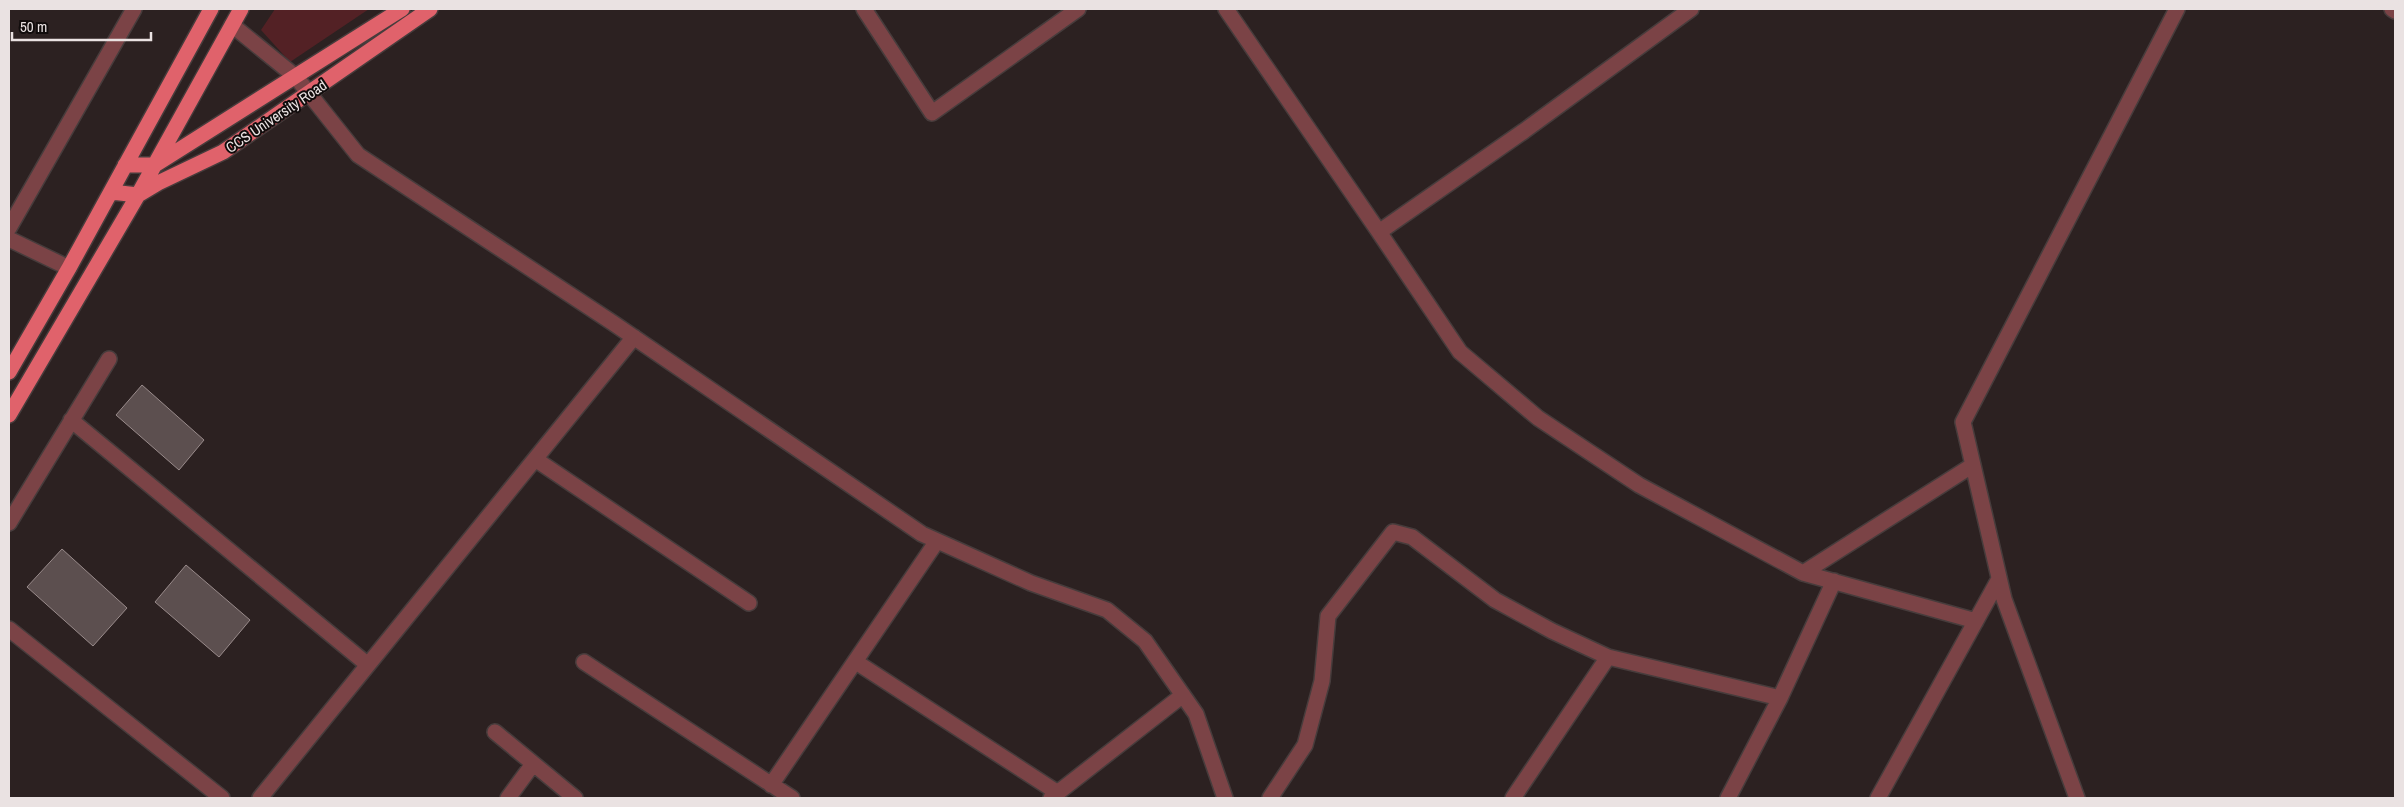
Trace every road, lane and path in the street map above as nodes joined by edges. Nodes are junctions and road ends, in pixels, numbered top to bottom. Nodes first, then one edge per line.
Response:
1 (134, 9) edge
2 (211, 9) edge
3 (241, 9) edge
4 (402, 9) edge
5 (430, 9) edge
6 (864, 9) edge
7 (1078, 9) edge
8 (1226, 9) edge
9 (1691, 9) edge
10 (2176, 9) edge
11 (2392, 9) edge
12 (2395, 11) edge
13 (232, 25) junction
14 (296, 77) junction
15 (308, 94) junction
16 (125, 165) junction
17 (155, 165) junction
18 (111, 192) junction
19 (138, 195) junction
20 (9, 228) edge
21 (1379, 232) junction
22 (9, 239) edge
23 (69, 268) junction
24 (634, 337) junction
25 (13, 352) edge
26 (109, 359) dead end
27 (9, 372) edge
28 (9, 415) edge
29 (71, 420) junction
30 (535, 458) junction
31 (1973, 464) junction
32 (9, 523) edge
33 (937, 541) junction
34 (1803, 573) junction
35 (2000, 579) junction
36 (1834, 581) junction
37 (748, 603) dead end
38 (1976, 621) junction
39 (9, 630) edge
40 (1608, 656) junction
41 (584, 662) dead end
42 (856, 662) junction
43 (368, 665) junction
44 (1183, 695) junction
45 (1780, 698) junction
46 (495, 732) dead end
47 (533, 764) junction
48 (771, 785) junction
49 (1055, 795) edge
50 (222, 798) edge
51 (260, 798) edge
52 (508, 798) edge
53 (575, 798) edge
54 (792, 798) edge
55 (1225, 798) edge
56 (1270, 798) edge
57 (1513, 798) edge
58 (1728, 798) edge
59 (1878, 798) edge
60 (2077, 798) edge

1 - 20 street
2 - 16 highway
3 - 13 highway
4 - 14 highway, CCS University Road
5 - 15 highway, CCS University Road
6 - 7 street
8 - 21 street
9 - 21 street
10 - 31 street
11 - 12 street
13 - 14 street
13 - 17 highway
14 - 15 street
14 - 17 highway, CCS University Road
15 - 19 highway, CCS University Road
15 - 24 street
16 - 17 highway
16 - 18 highway
17 - 19 highway
18 - 19 highway
18 - 23 highway
19 - 28 highway
21 - 34 street
22 - 23 street
23 - 25 highway
24 - 30 street
24 - 33 street
25 - 27 highway
26 - 29 street
29 - 32 street
29 - 43 street
30 - 37 street
30 - 43 street
31 - 34 street
31 - 35 street
33 - 42 street
33 - 44 street
34 - 36 street
35 - 38 street
35 - 60 street
36 - 38 street
36 - 45 street
38 - 59 street
39 - 50 street
40 - 45 street
40 - 56 street
40 - 57 street
41 - 48 street
42 - 48 street
42 - 49 street
43 - 51 street
44 - 49 street
44 - 55 street
45 - 58 street
46 - 47 street
47 - 52 street
47 - 53 street
48 - 54 street

